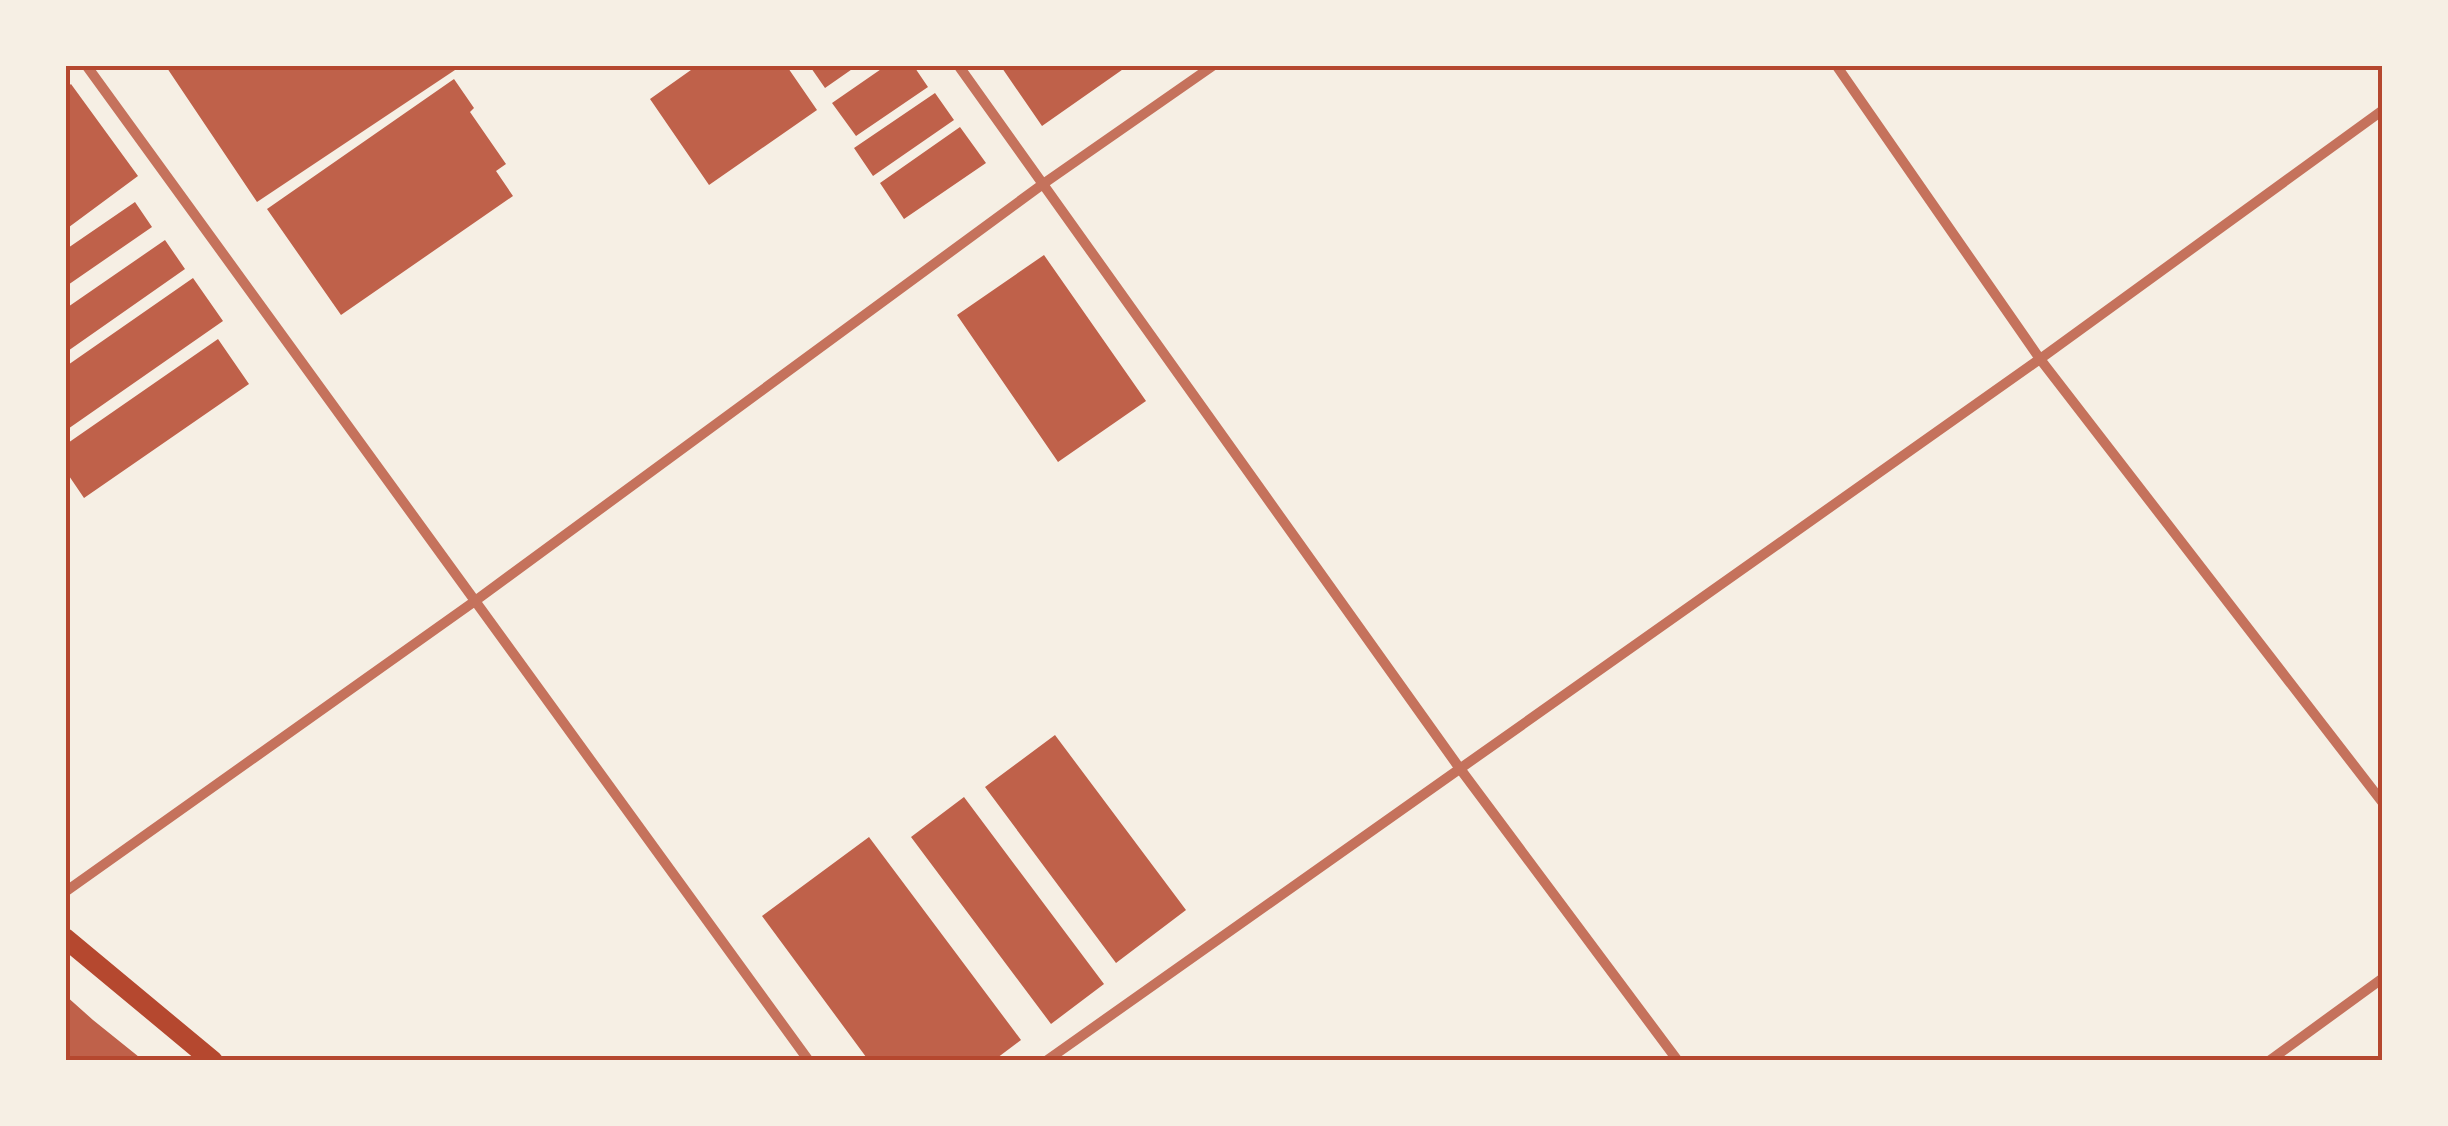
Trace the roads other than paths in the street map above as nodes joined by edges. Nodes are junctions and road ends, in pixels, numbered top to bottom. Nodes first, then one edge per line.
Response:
1 (86, 65) edge
2 (958, 65) edge
3 (1214, 65) edge
4 (1836, 65) edge
5 (2383, 110) edge
6 (1043, 184) junction
7 (2040, 359) junction
8 (475, 601) junction
9 (1458, 766) junction
10 (2383, 803) edge
11 (65, 892) edge
12 (65, 938) edge
13 (2383, 978) edge
14 (213, 1061) edge
15 (808, 1061) edge
16 (1046, 1061) edge
17 (1678, 1061) edge
18 (2268, 1061) edge

1 - 8 street
2 - 6 street
3 - 6 street
4 - 7 street
5 - 7 street
6 - 8 street
6 - 9 street
7 - 9 street
7 - 10 street
8 - 11 street
8 - 15 street
9 - 16 street
9 - 17 street
12 - 14 main road
13 - 18 street

